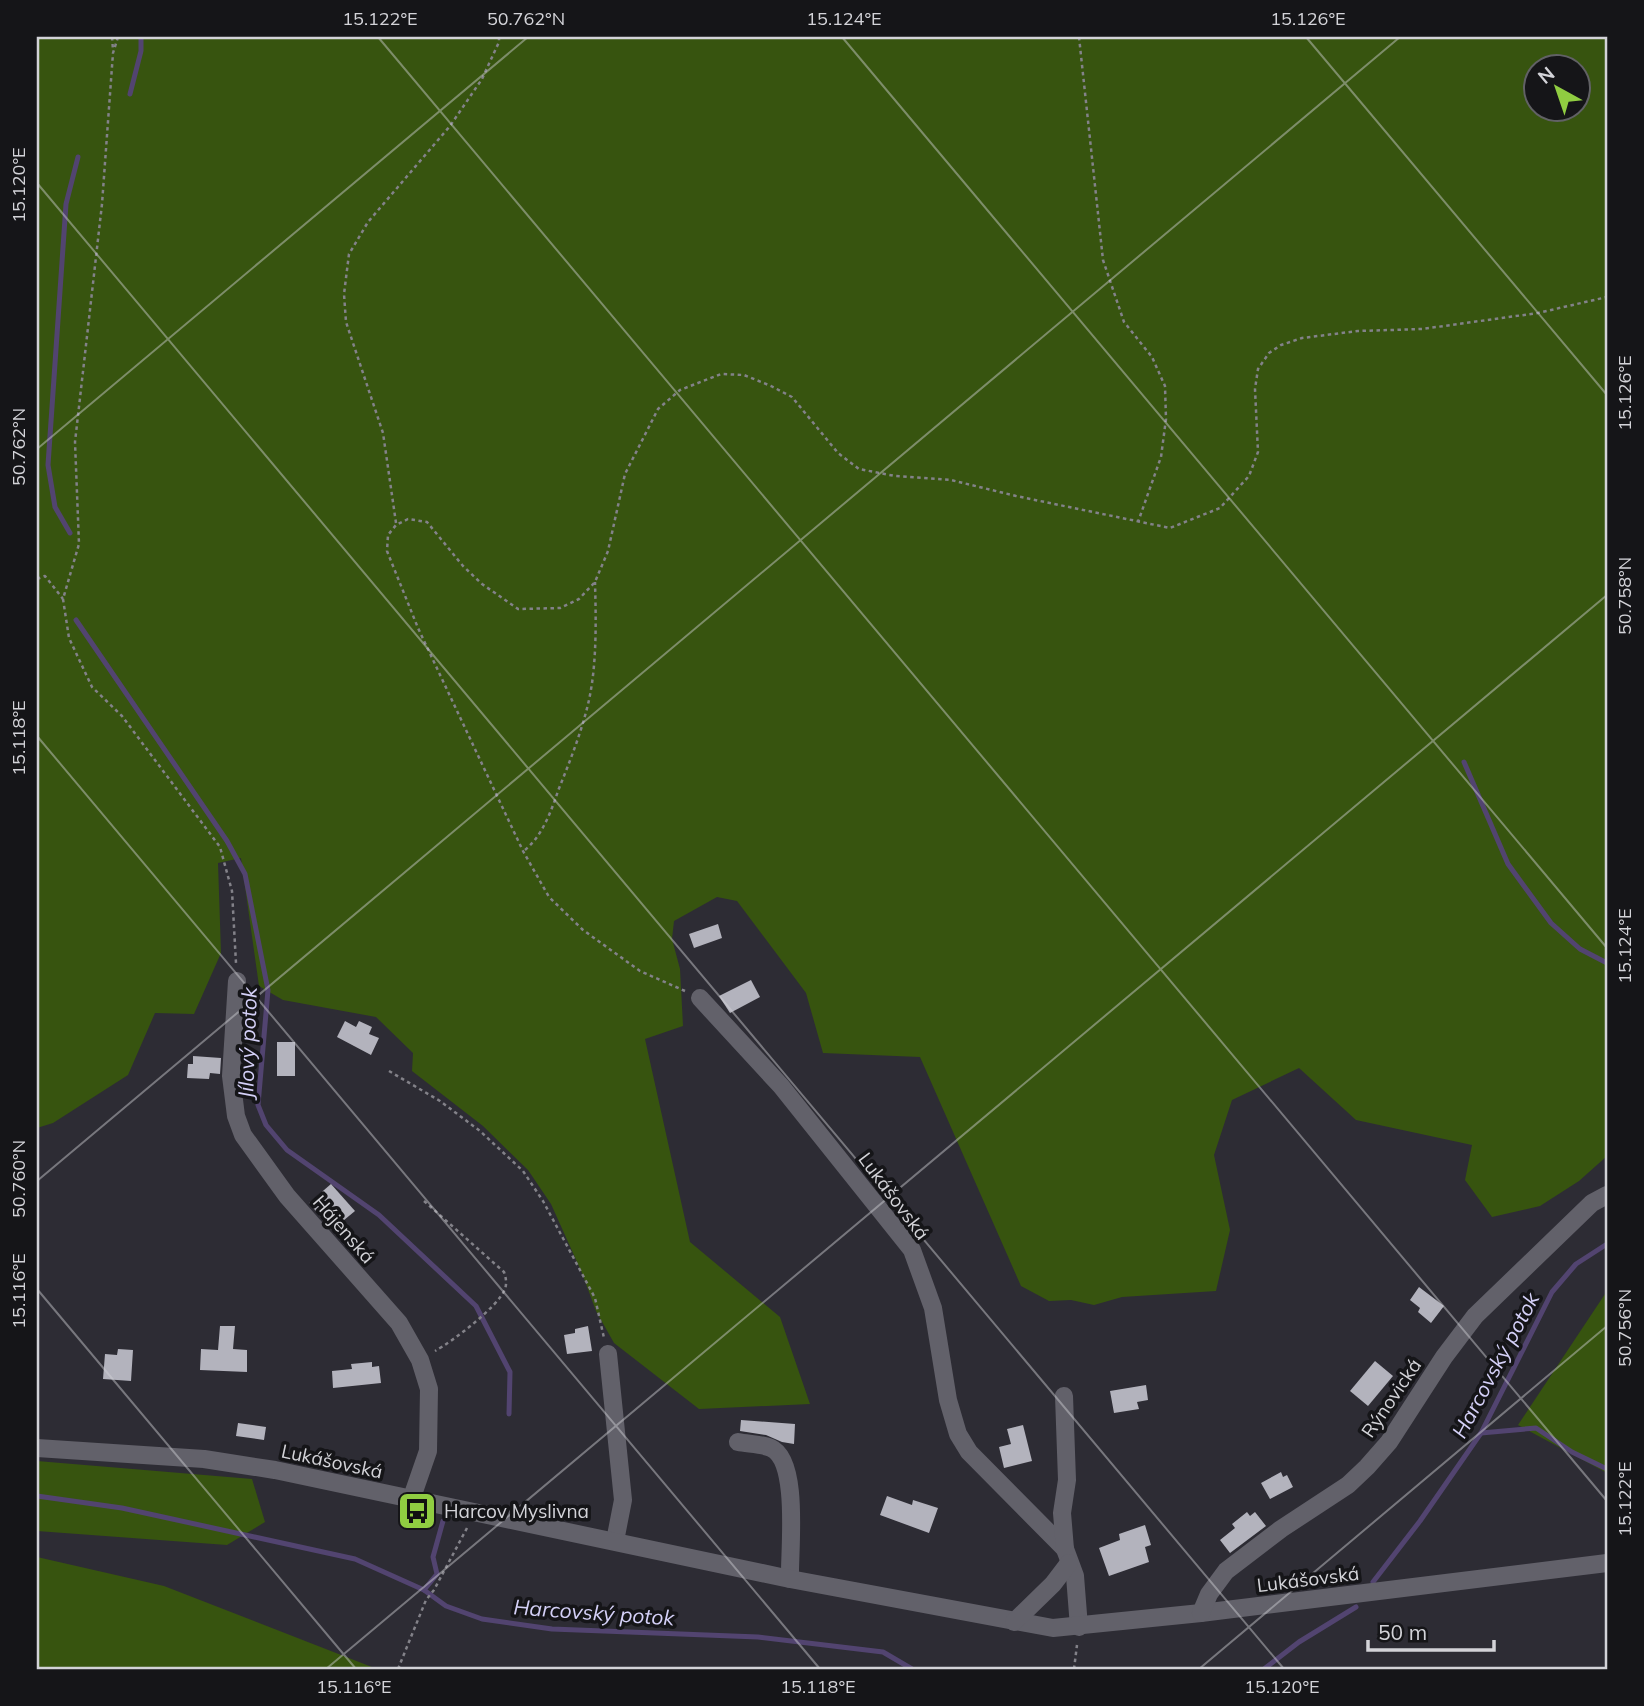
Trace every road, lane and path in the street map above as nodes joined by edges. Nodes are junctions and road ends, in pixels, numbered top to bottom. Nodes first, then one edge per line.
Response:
1 (112, 37) edge
2 (118, 37) edge
3 (499, 37) edge
4 (1079, 37) edge
5 (113, 53) junction
6 (1607, 298) edge
7 (1138, 522) junction
8 (396, 524) junction
9 (37, 579) edge
10 (595, 582) junction
11 (63, 599) junction
12 (523, 851) junction
13 (237, 981) joint
14 (701, 998) joint
15 (390, 1071) dead end
16 (1607, 1195) edge
17 (424, 1201) dead end
18 (608, 1354) joint
19 (420, 1360) junction
20 (1064, 1396) dead end
21 (738, 1442) dead end
22 (37, 1448) edge
23 (411, 1500) junction
24 (454, 1508) junction
25 (615, 1541) junction
26 (1067, 1556) junction
27 (1607, 1563) edge
28 (790, 1579) junction
29 (1201, 1613) junction
30 (1013, 1622) junction
31 (1079, 1627) junction
32 (398, 1669) edge
33 (1074, 1669) edge

1 - 5 path
2 - 5 path
3 - 8 path
4 - 7 path
5 - 11 path
6 - 7 path
7 - 10 path
8 - 10 path
8 - 12 path
9 - 11 path
10 - 12 path
11 - 13 path
12 - 14 path
13 - 19 street, Hájenská
14 - 26 street, Lukášovská
15 - 18 path
16 - 29 street, Rýnovická
17 - 19 path
18 - 25 street
19 - 23 street, Hájenská
20 - 26 street
21 - 28 street
22 - 23 street, Lukášovská
23 - 24 street, Lukášovská
24 - 25 street, Lukášovská
24 - 32 path
25 - 28 street, Lukášovská
26 - 30 street
26 - 31 street
27 - 29 street, Lukášovská
28 - 30 street, Lukášovská
29 - 31 street, Lukášovská
30 - 31 street, Lukášovská
31 - 33 path

